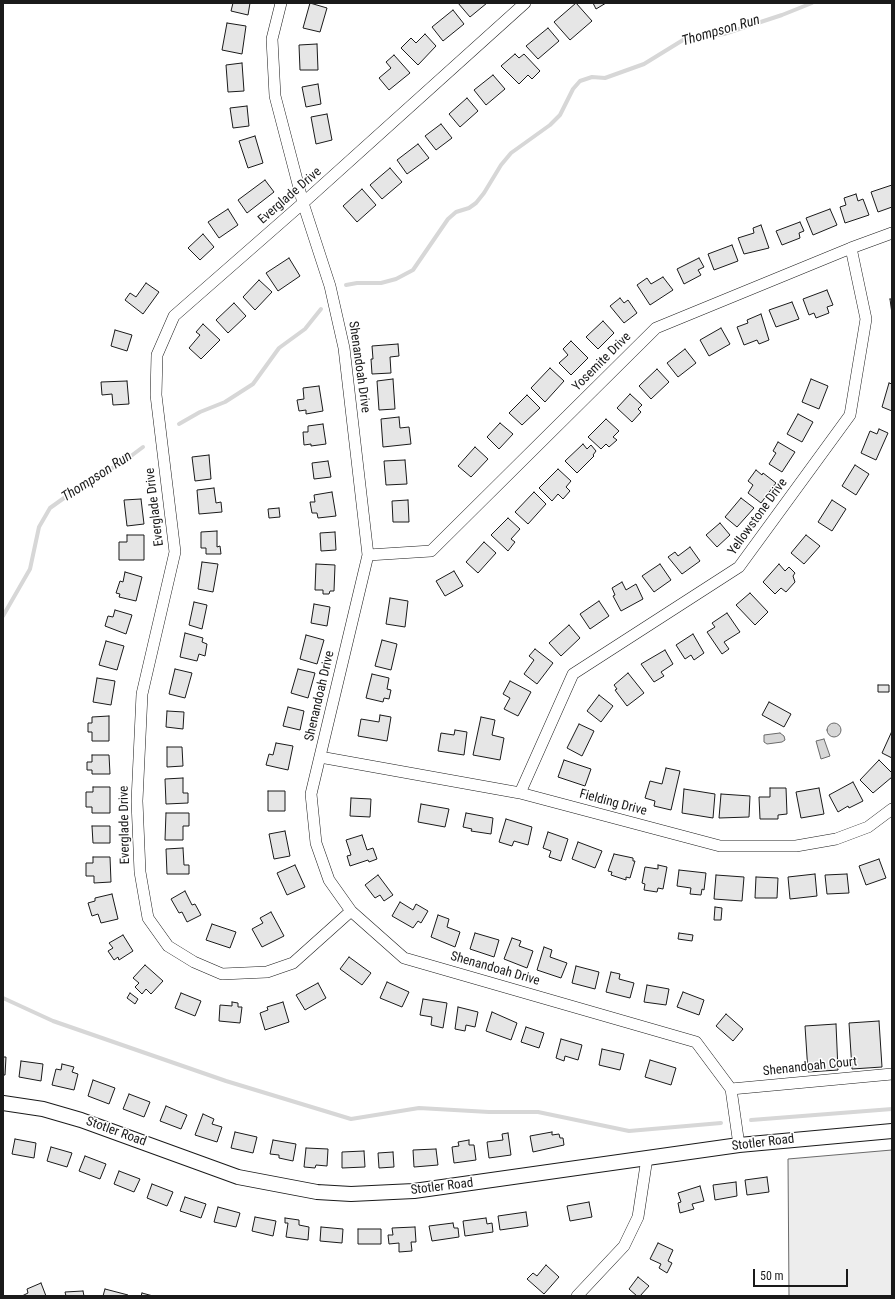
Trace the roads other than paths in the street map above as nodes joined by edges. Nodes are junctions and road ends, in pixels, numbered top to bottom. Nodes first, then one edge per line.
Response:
1 (281, 3) edge
2 (525, 3) edge
3 (303, 203) junction
4 (892, 233) edge
5 (850, 248) junction
6 (368, 555) junction
7 (320, 757) junction
8 (520, 793) junction
9 (892, 809) edge
10 (351, 911) junction
11 (892, 1074) edge
12 (731, 1089) junction
13 (3, 1103) edge
14 (892, 1131) edge
15 (739, 1145) junction
16 (647, 1158) junction
17 (577, 1296) edge

1 - 3 street, Shenandoah Drive
2 - 3 street, Everglade Drive
3 - 6 street, Shenandoah Drive
3 - 10 street, Everglade Drive
4 - 5 street, Yosemite Drive
5 - 6 street, Yosemite Drive
5 - 8 street, Yellowstone Drive
6 - 7 street, Shenandoah Drive
7 - 8 street, Fielding Drive
7 - 10 street, Shenandoah Drive
8 - 9 street, Fielding Drive
10 - 12 street, Shenandoah Drive
11 - 12 street, Shenandoah Court
12 - 15 street, Shenandoah Drive
13 - 16 street, Stotler Road
14 - 15 street, Stotler Road
15 - 16 street, Stotler Road
16 - 17 street

